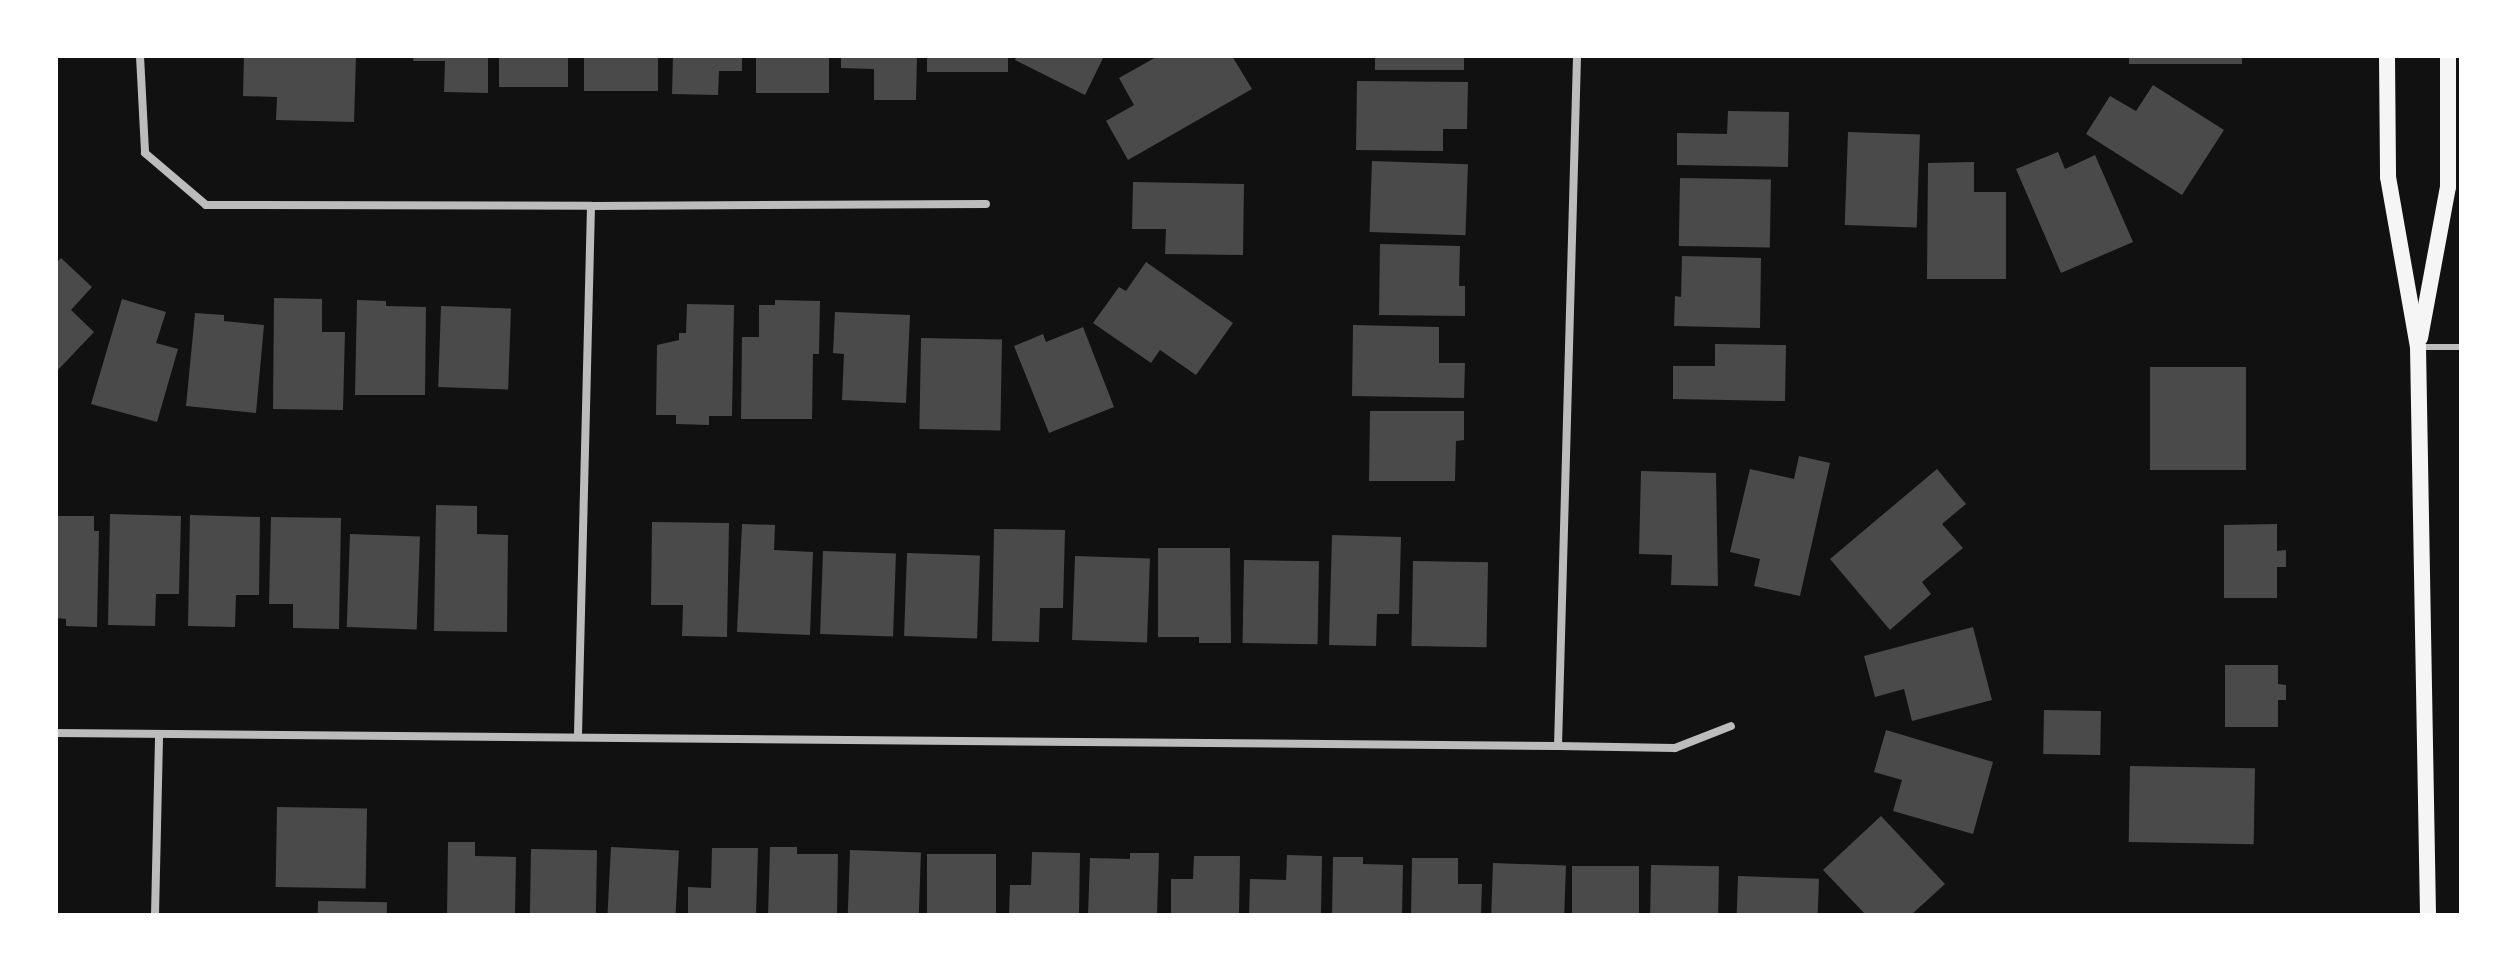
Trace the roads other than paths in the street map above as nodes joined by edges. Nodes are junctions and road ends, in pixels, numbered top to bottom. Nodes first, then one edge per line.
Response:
1 (140, 56) edge
2 (1577, 56) edge
3 (2387, 56) edge
4 (2448, 56) edge
5 (986, 204) dead end
6 (591, 206) junction
7 (2418, 347) junction
8 (2461, 347) edge
9 (1731, 726) dead end
10 (56, 733) edge
11 (578, 735) junction
12 (159, 736) junction
13 (1558, 746) junction
14 (155, 915) edge
15 (2428, 915) edge

1 - 6 street
2 - 13 street
3 - 7 main road
4 - 7 main road
5 - 6 street
6 - 11 street
7 - 8 lane
7 - 15 main road
9 - 13 street
10 - 12 street
11 - 12 street
11 - 13 street
12 - 14 street

